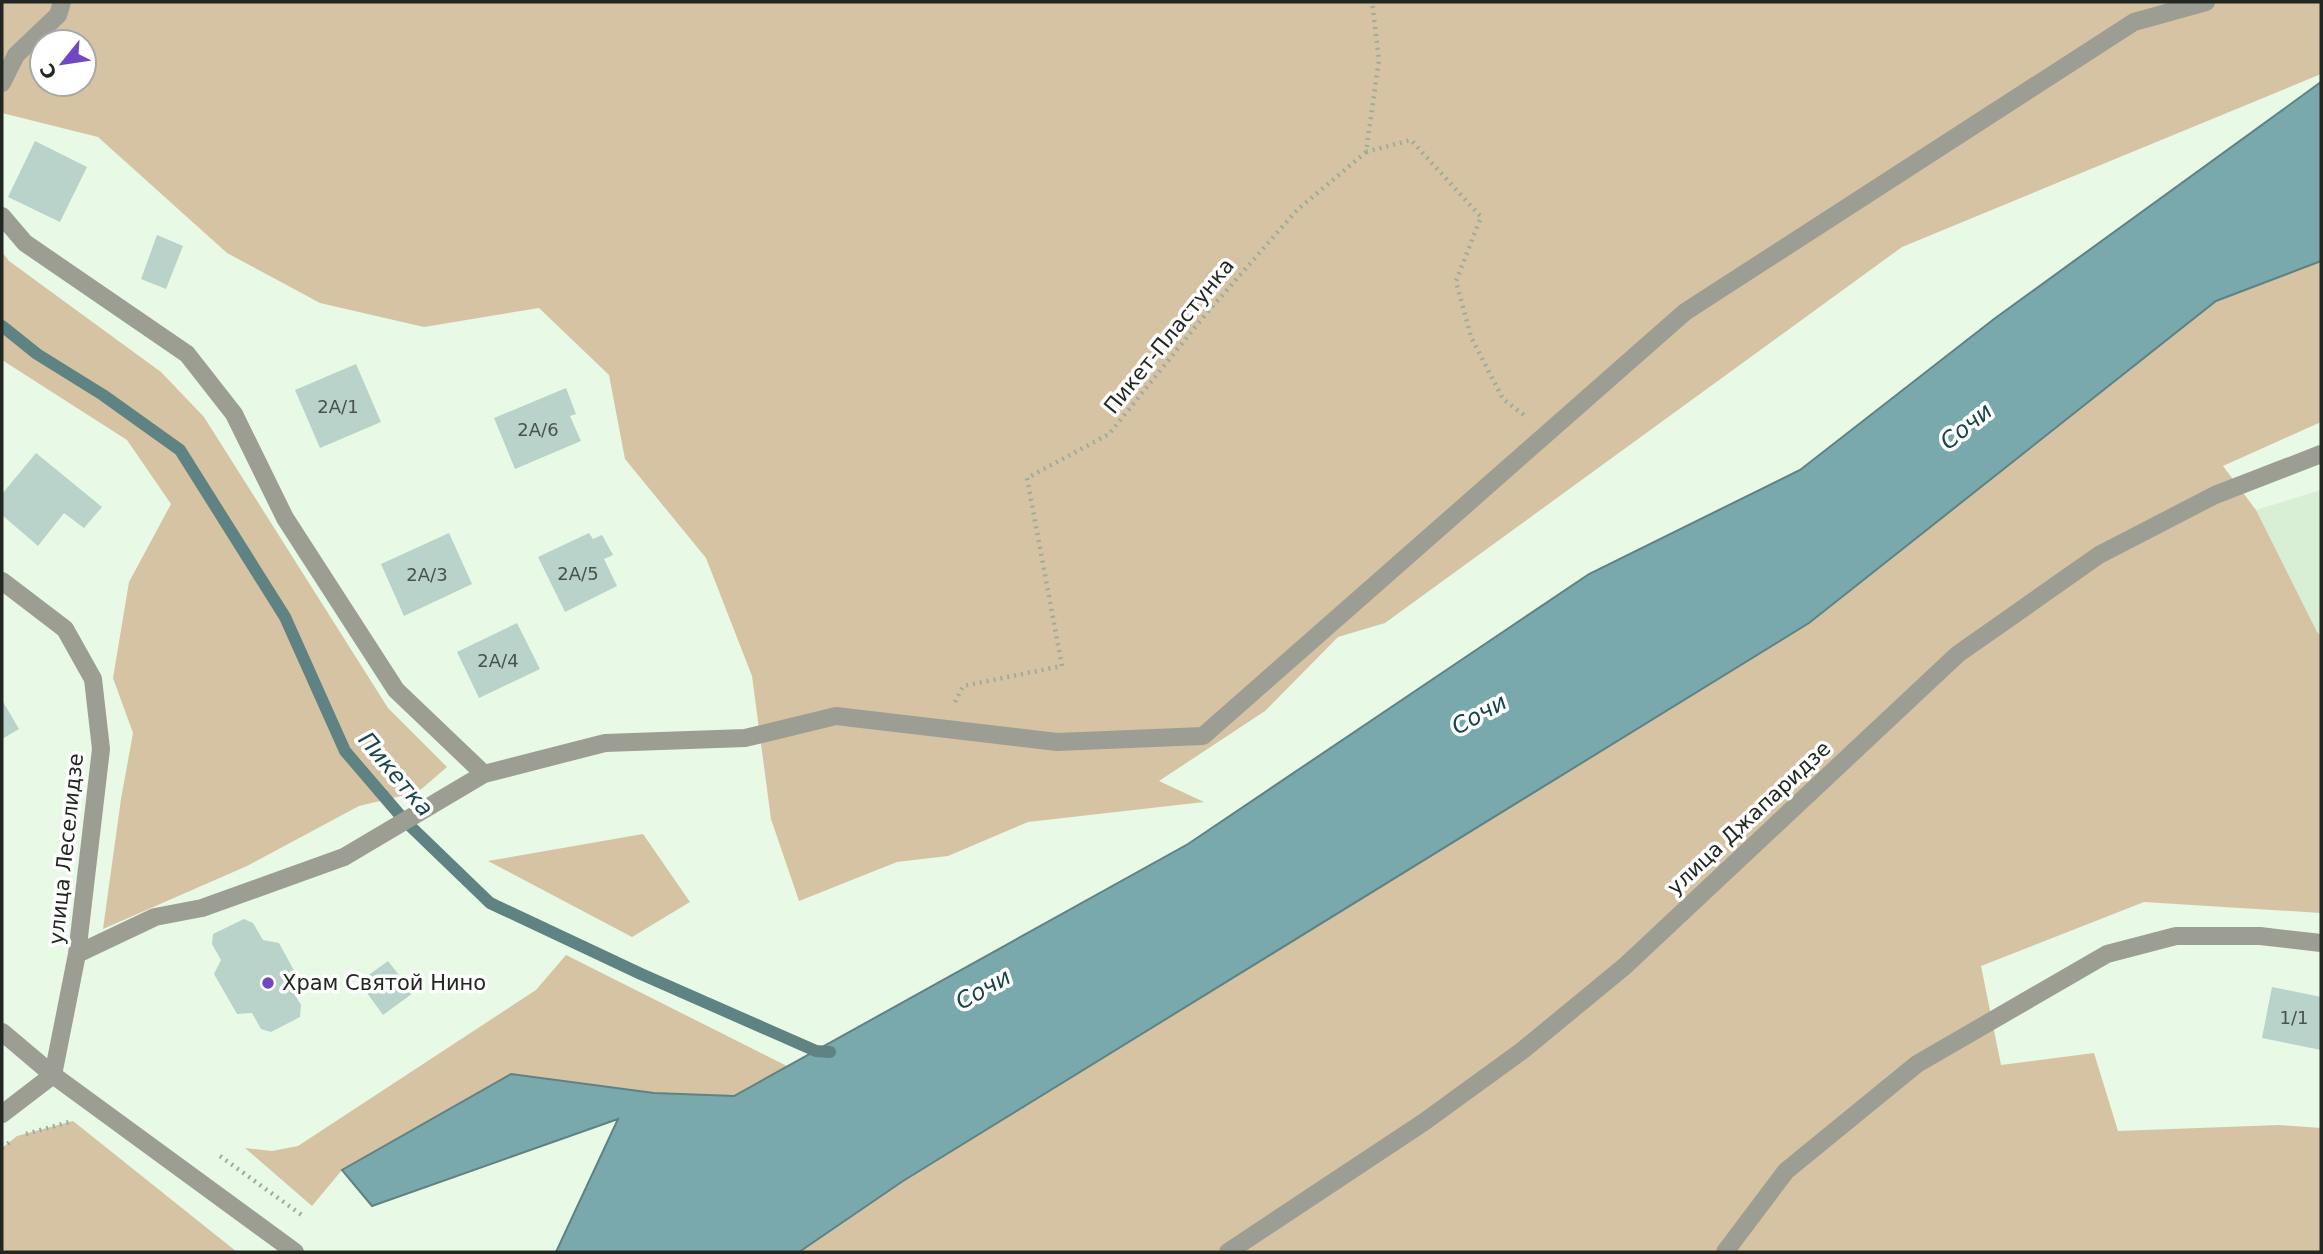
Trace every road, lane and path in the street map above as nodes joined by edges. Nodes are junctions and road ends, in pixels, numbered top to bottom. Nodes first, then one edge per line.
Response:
1 (62, 2) edge
2 (1372, 2) edge
3 (2206, 2) edge
4 (2, 83) edge
5 (1366, 152) junction
6 (2, 216) edge
7 (1546, 434) junction
8 (2321, 454) edge
9 (2, 581) edge
10 (941, 728) junction
11 (484, 774) junction
12 (2321, 943) edge
13 (77, 954) junction
14 (2, 1032) edge
15 (53, 1075) junction
16 (2, 1114) edge
17 (73, 1121) dead end
18 (2, 1149) edge
19 (220, 1156) dead end
20 (303, 1216) dead end
21 (295, 1252) edge
22 (1228, 1252) edge
23 (1725, 1252) edge

1 - 4 street
2 - 5 path
3 - 7 street
5 - 7 path
5 - 10 path, Пикет-Пластунка
6 - 11 street
7 - 10 street
8 - 22 street, улица Джапаридзе
9 - 13 street, улица Леселидзе
10 - 11 street
11 - 13 street
12 - 23 street
13 - 15 street, улица Леселидзе
14 - 15 street
15 - 16 street
15 - 21 street
17 - 18 path
19 - 20 path

